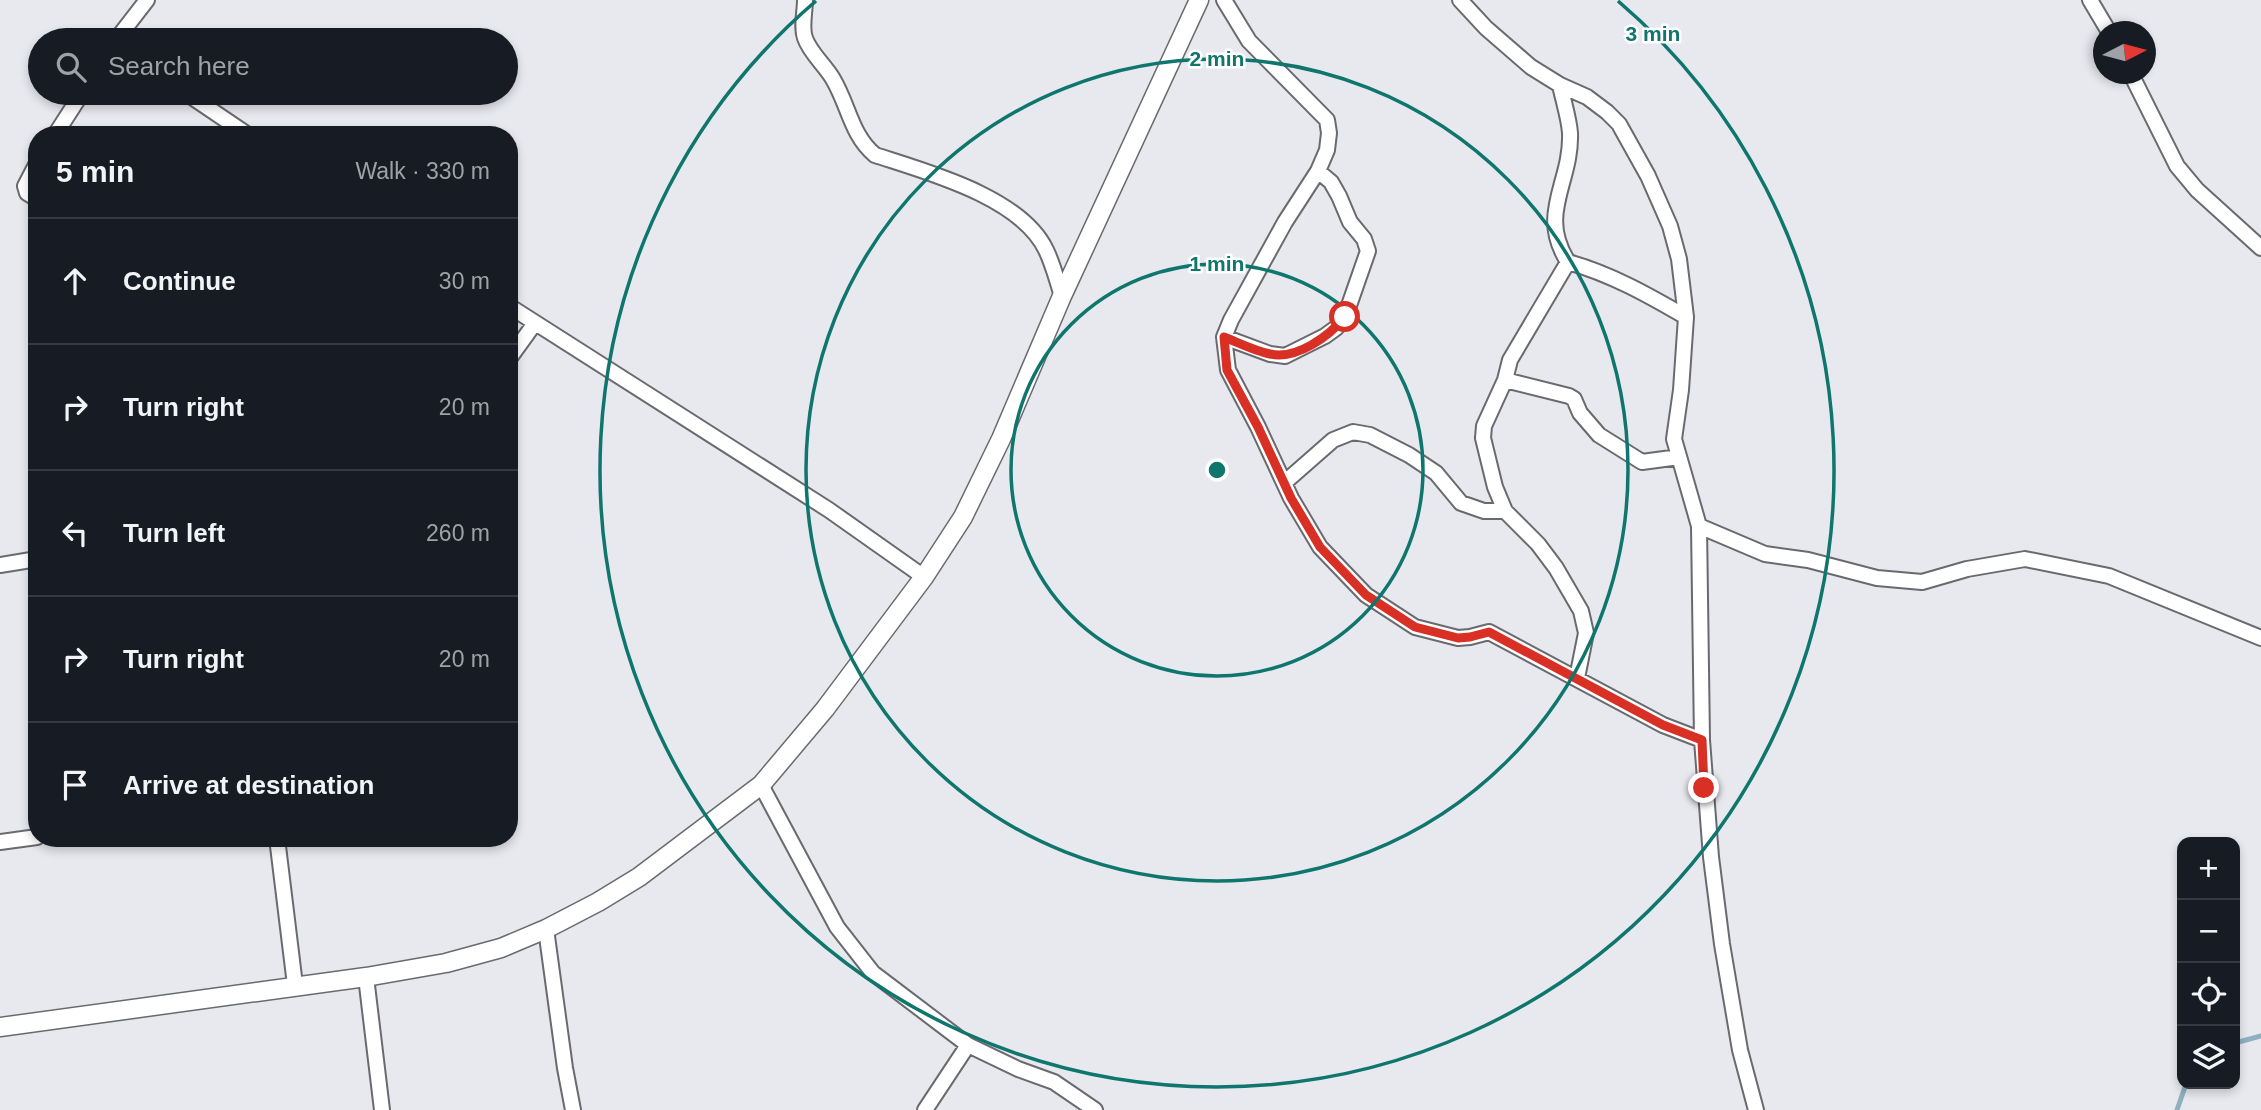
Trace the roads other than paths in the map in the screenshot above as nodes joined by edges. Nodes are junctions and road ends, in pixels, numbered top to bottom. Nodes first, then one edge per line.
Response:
1 (147, 0) edge
2 (805, 0) edge
3 (1199, 0) edge
4 (1224, 0) edge
5 (1460, 0) edge
6 (2090, 0) edge
7 (2102, 21) edge
8 (125, 28) edge
9 (2136, 84) edge
10 (1560, 85) junction
11 (74, 105) edge
12 (204, 105) edge
13 (61, 126) edge
14 (235, 126) edge
15 (1318, 171) junction
16 (2261, 248) edge
17 (1568, 262) junction
18 (1062, 296) junction
19 (518, 312) edge
20 (1686, 317) junction
21 (535, 323) junction
22 (1224, 337) junction
23 (518, 347) edge
24 (1505, 380) junction
25 (1679, 457) junction
26 (1284, 483) junction
27 (1505, 510) junction
28 (1699, 526) junction
29 (28, 560) edge
30 (0, 565) edge
31 (924, 577) junction
32 (2261, 638) edge
33 (1577, 678) junction
34 (1702, 740) junction
35 (761, 785) junction
36 (28, 838) edge
37 (0, 842) edge
38 (278, 847) edge
39 (546, 929) junction
40 (366, 977) junction
41 (295, 985) junction
42 (0, 1027) edge
43 (968, 1045) junction
44 (382, 1110) edge
45 (573, 1110) edge
46 (925, 1110) edge
47 (1095, 1110) edge
48 (1756, 1110) edge

1 - 8 street
2 - 18 street
3 - 18 street
4 - 15 street
5 - 10 street
6 - 7 street
9 - 16 street
10 - 17 street
10 - 20 street
11 - 13 street
12 - 14 street
15 - 22 street
15 - 22 street
17 - 20 street
17 - 24 street
18 - 31 street
19 - 21 street
20 - 25 street
21 - 23 street
21 - 31 street
22 - 26 street
24 - 25 street
24 - 27 street
25 - 28 street
26 - 27 street
26 - 33 street
27 - 33 street
28 - 32 street
28 - 34 street
29 - 30 street
31 - 35 street
33 - 34 street
34 - 48 street
35 - 39 street
35 - 43 street
36 - 37 street
38 - 41 street
39 - 40 street
39 - 45 street
40 - 41 street
40 - 44 street
41 - 42 street
43 - 46 street
43 - 47 street

